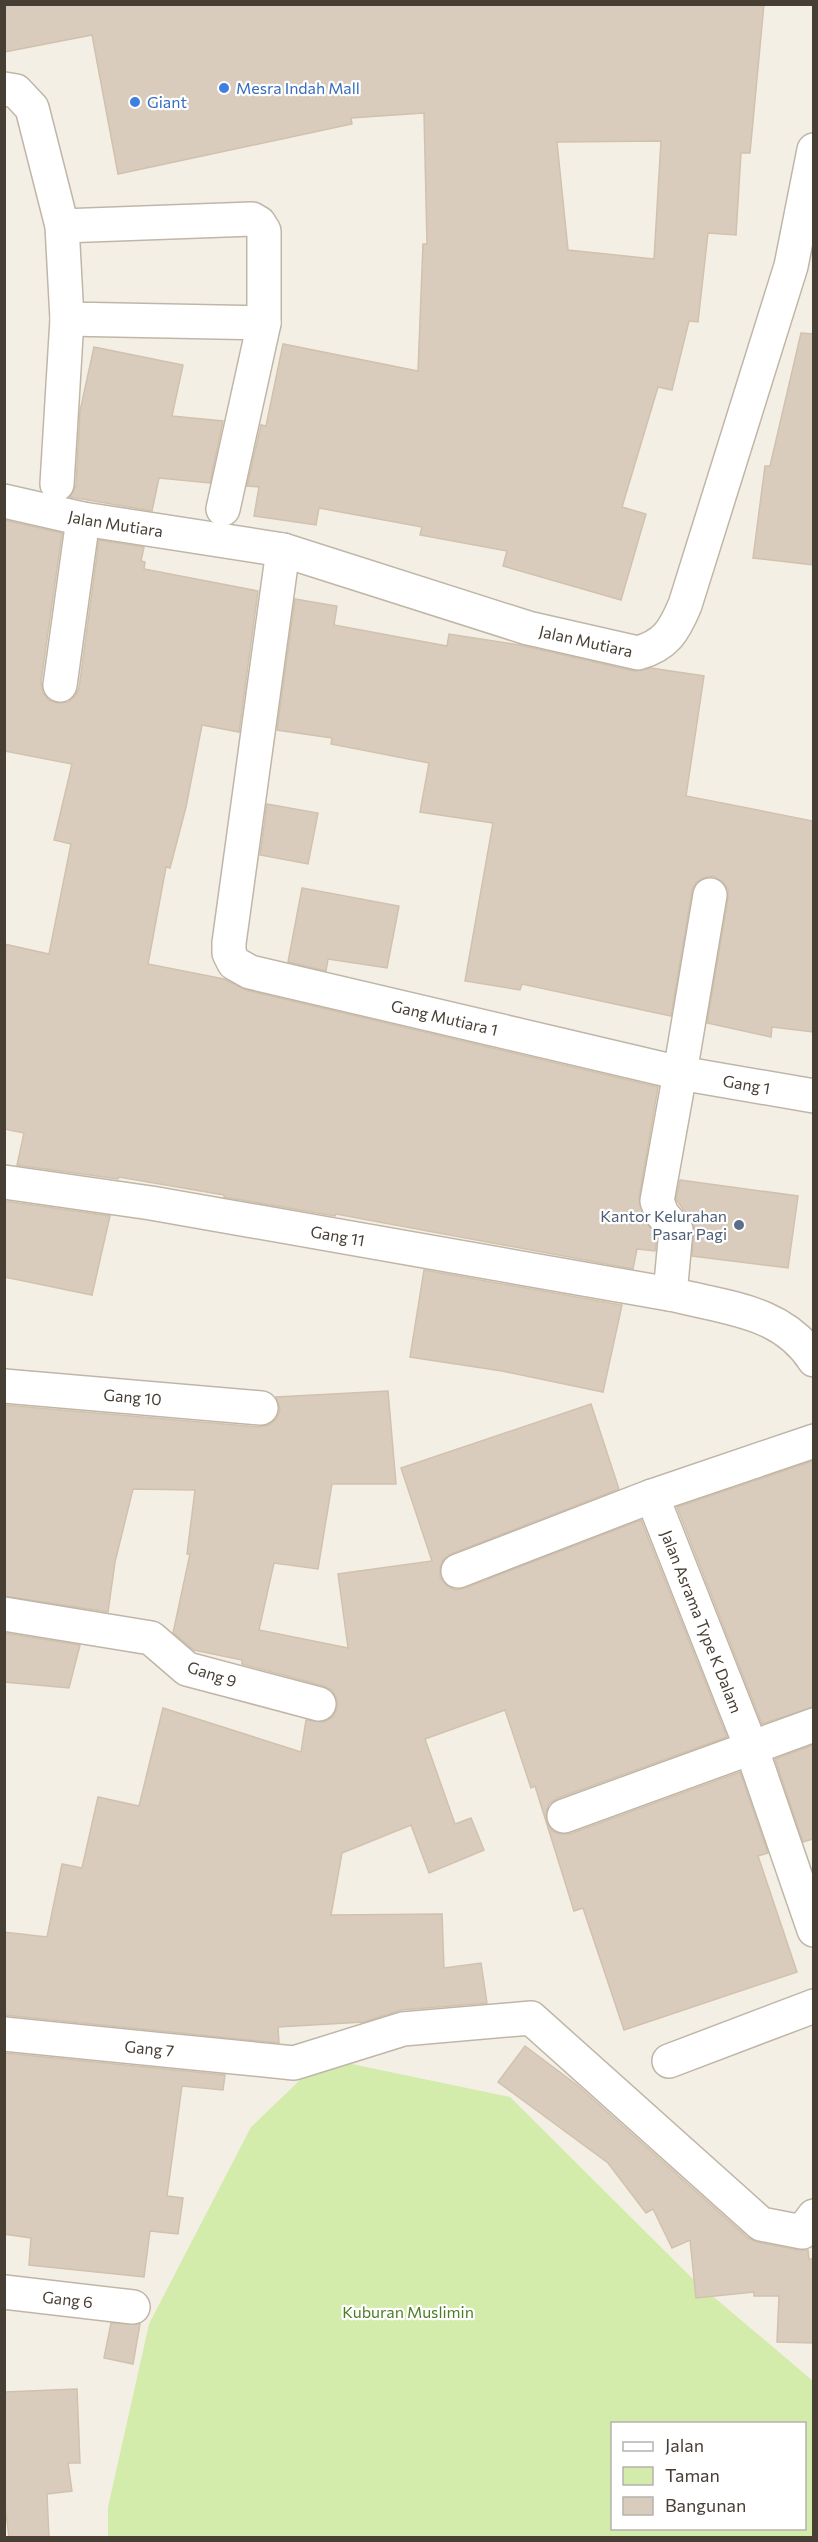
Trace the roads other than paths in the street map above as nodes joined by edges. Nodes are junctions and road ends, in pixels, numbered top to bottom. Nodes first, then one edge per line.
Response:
1 (4, 89) edge
2 (813, 150) edge
3 (62, 226) junction
4 (68, 319) junction
5 (264, 323) junction
6 (57, 484) dead end
7 (4, 501) edge
8 (223, 509) dead end
9 (83, 519) junction
10 (283, 550) junction
11 (60, 685) dead end
12 (710, 895) dead end
13 (680, 1073) junction
14 (813, 1096) edge
15 (4, 1182) edge
16 (670, 1294) junction
17 (813, 1360) edge
18 (4, 1386) edge
19 (261, 1408) dead end
20 (813, 1441) edge
21 (652, 1496) junction
22 (458, 1571) dead end
23 (4, 1614) edge
24 (319, 1704) dead end
25 (813, 1725) edge
26 (751, 1748) junction
27 (564, 1816) dead end
28 (813, 1930) edge
29 (813, 2006) edge
30 (4, 2034) edge
31 (669, 2061) dead end
32 (813, 2216) edge
33 (4, 2292) edge
34 (133, 2307) dead end

1 - 3 street
2 - 10 street, Jalan Mutiara
3 - 4 street
3 - 5 street
4 - 5 street
4 - 6 street
5 - 8 street
7 - 9 street, Jalan Mutiara
9 - 10 street, Jalan Mutiara
9 - 11 street
10 - 13 street, Gang Mutiara 1
12 - 13 street
13 - 14 street, Gang 1
13 - 16 street
15 - 16 street, Gang 11
16 - 17 street
18 - 19 street, Gang 10
20 - 21 street
21 - 22 street
21 - 26 street, Jalan Asrama Type K Dalam
23 - 24 street, Gang 9
25 - 26 street
26 - 27 street
26 - 28 street, Jalan Asrama Type K Dalam
29 - 31 street
30 - 32 street, Gang 7
33 - 34 street, Gang 6

